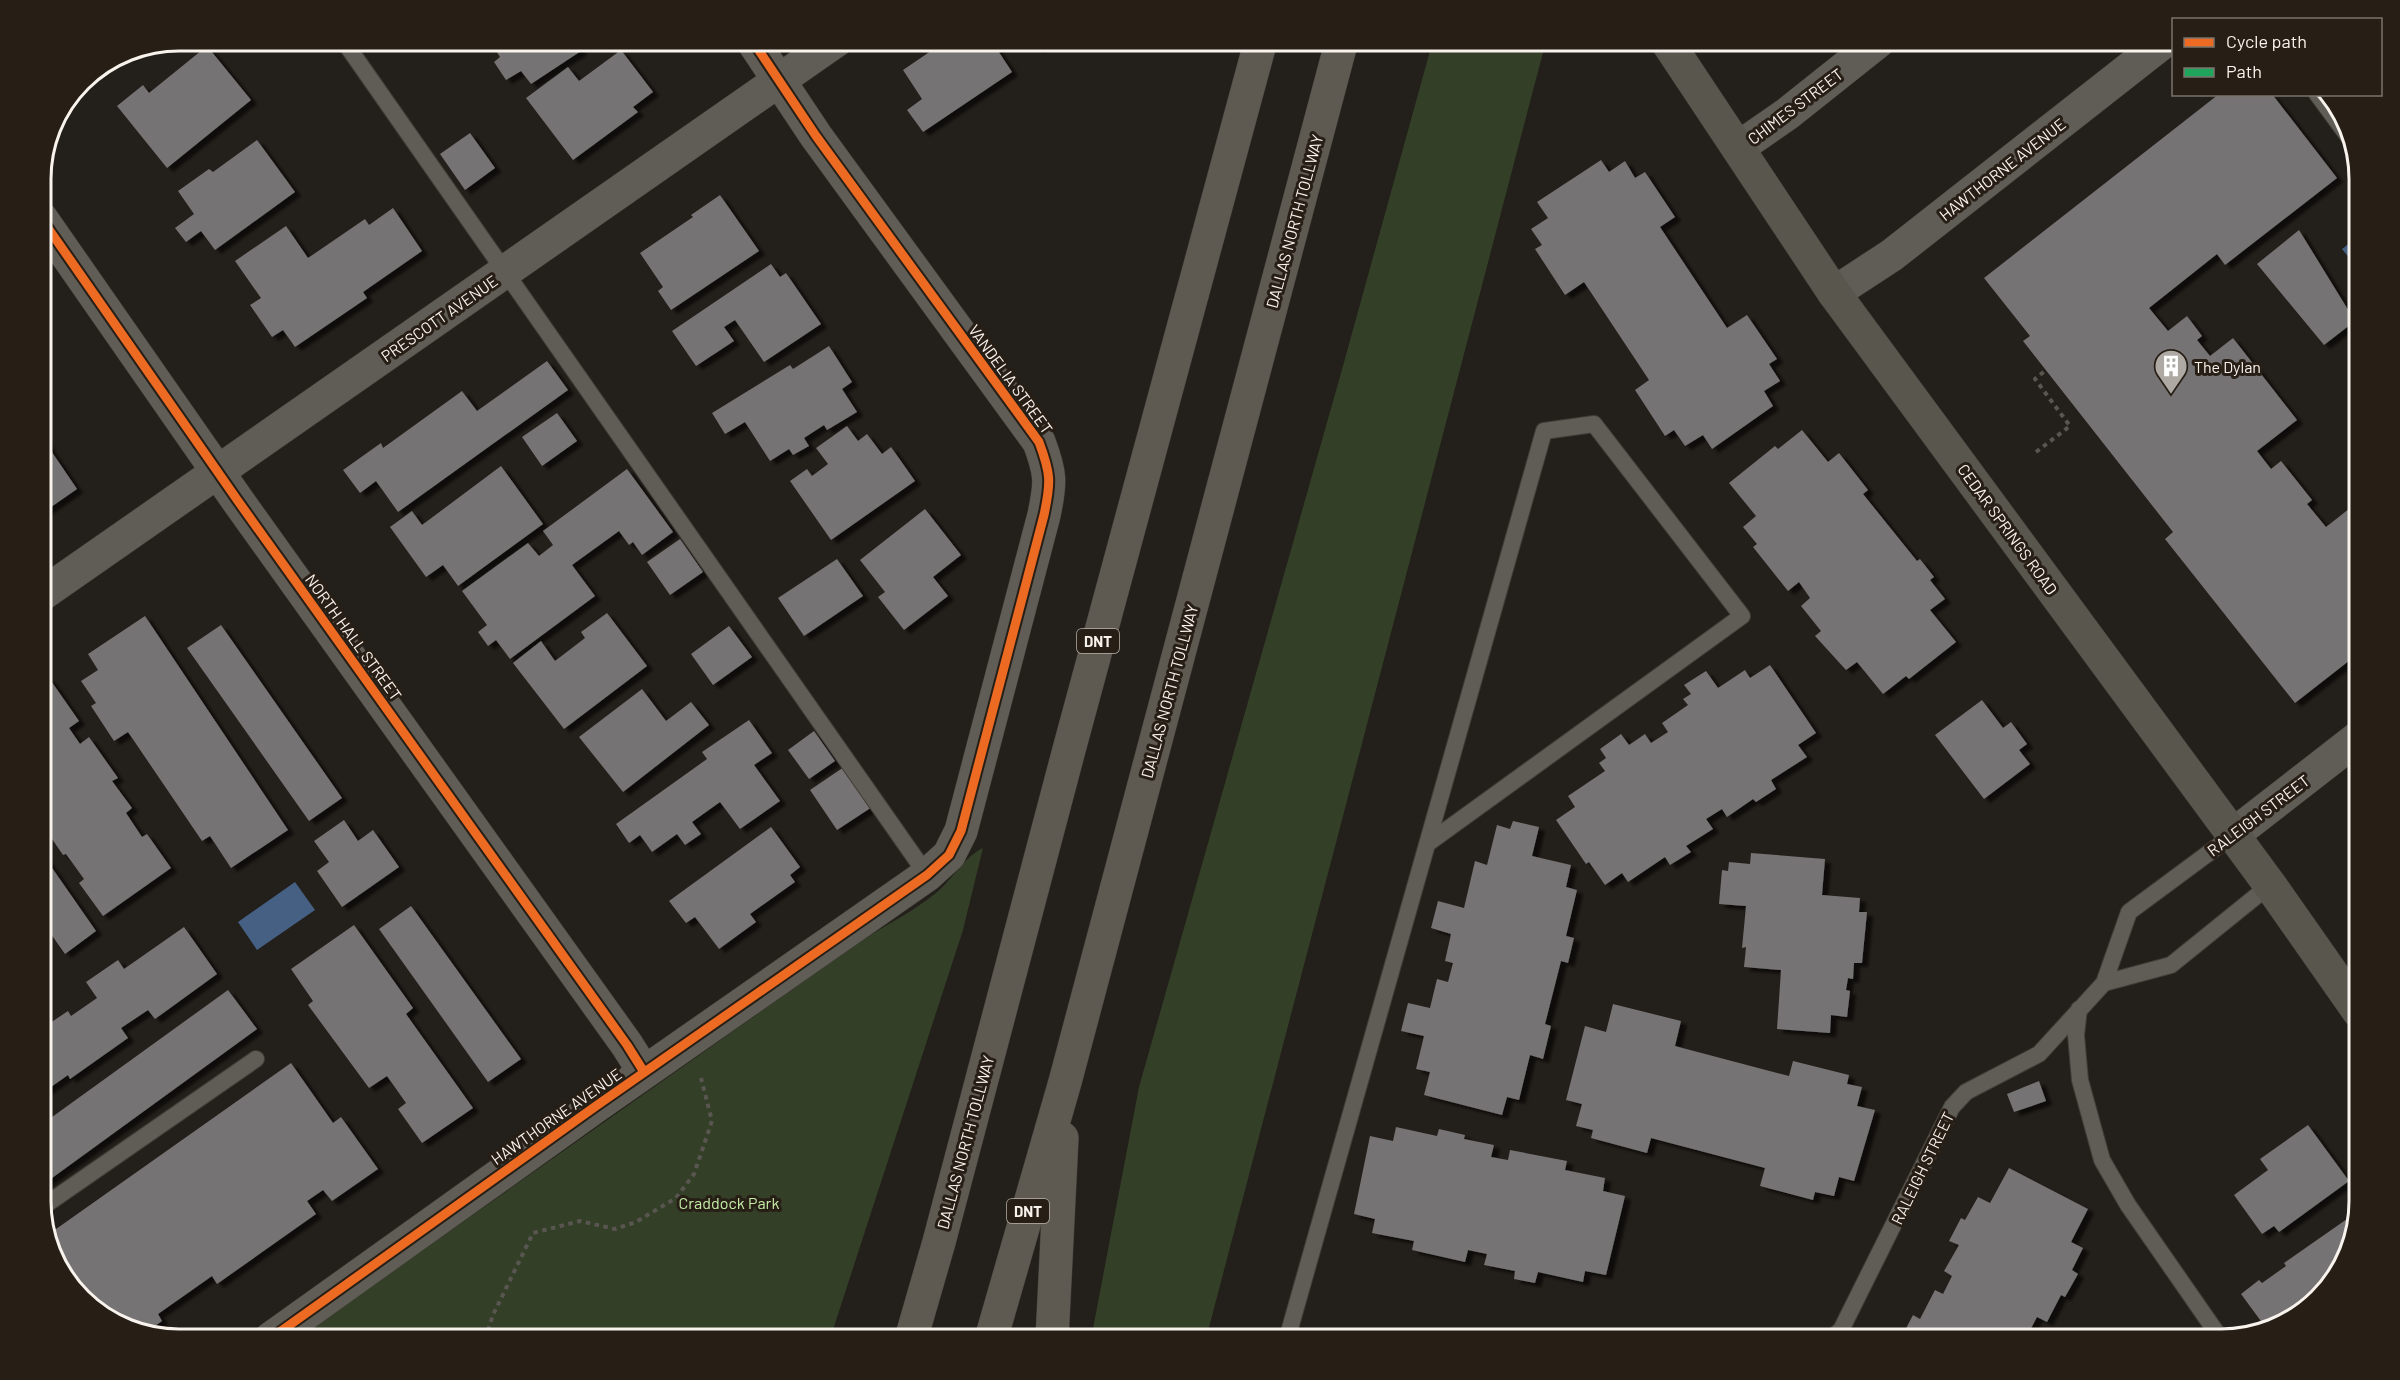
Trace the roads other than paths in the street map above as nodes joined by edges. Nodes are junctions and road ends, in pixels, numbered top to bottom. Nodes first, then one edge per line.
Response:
1 (351, 51) edge
2 (759, 51) edge
3 (822, 51) edge
4 (1258, 51) edge
5 (1339, 51) edge
6 (1673, 51) edge
7 (1866, 51) edge
8 (2152, 51) edge
9 (780, 82) junction
10 (1738, 148) junction
11 (51, 232) edge
12 (506, 271) junction
13 (1834, 293) junction
14 (217, 471) junction
15 (51, 588) edge
16 (2349, 745) edge
17 (2233, 835) junction
18 (1427, 844) junction
19 (938, 865) junction
20 (2270, 885) junction
21 (2104, 983) junction
22 (2349, 996) edge
23 (2079, 1009) junction
24 (256, 1059) dead end
25 (644, 1072) junction
26 (1065, 1082) junction
27 (51, 1201) edge
28 (939, 1242) junction
29 (285, 1329) edge
30 (893, 1329) edge
31 (914, 1329) edge
32 (994, 1329) edge
33 (1054, 1329) edge
34 (1290, 1329) edge
35 (1841, 1329) edge
36 (2213, 1329) edge

1 - 12 lane
2 - 9 street, VANDELIA STREET
3 - 9 street, PRESCOTT AVENUE
4 - 28 highway, DALLAS NORTH TOLLWAY / DNT
5 - 26 highway, DALLAS NORTH TOLLWAY / DNT
6 - 10 main road, CEDAR SPRINGS ROAD
7 - 10 street, CHIMES STREET
8 - 13 street, HAWTHORNE AVENUE
9 - 12 street, PRESCOTT AVENUE
9 - 19 street, VANDELIA STREET
10 - 13 main road, CEDAR SPRINGS ROAD
11 - 14 street, NORTH HALL STREET
12 - 14 street, PRESCOTT AVENUE
12 - 19 lane
13 - 17 main road, CEDAR SPRINGS ROAD
14 - 15 street, PRESCOTT AVENUE
14 - 25 street, NORTH HALL STREET
16 - 17 street, RALEIGH STREET
17 - 20 main road, CEDAR SPRINGS ROAD
17 - 21 lane, RALEIGH STREET
18 - 18 lane
18 - 34 lane
19 - 25 street, HAWTHORNE AVENUE
20 - 21 lane
20 - 22 main road, CEDAR SPRINGS ROAD
21 - 23 lane, RALEIGH STREET
23 - 35 lane, RALEIGH STREET
23 - 36 lane
24 - 27 lane
25 - 29 street, HAWTHORNE AVENUE
26 - 32 highway, DALLAS NORTH TOLLWAY / DNT
26 - 33 highway
28 - 30 highway
28 - 31 highway, DALLAS NORTH TOLLWAY / DNT

